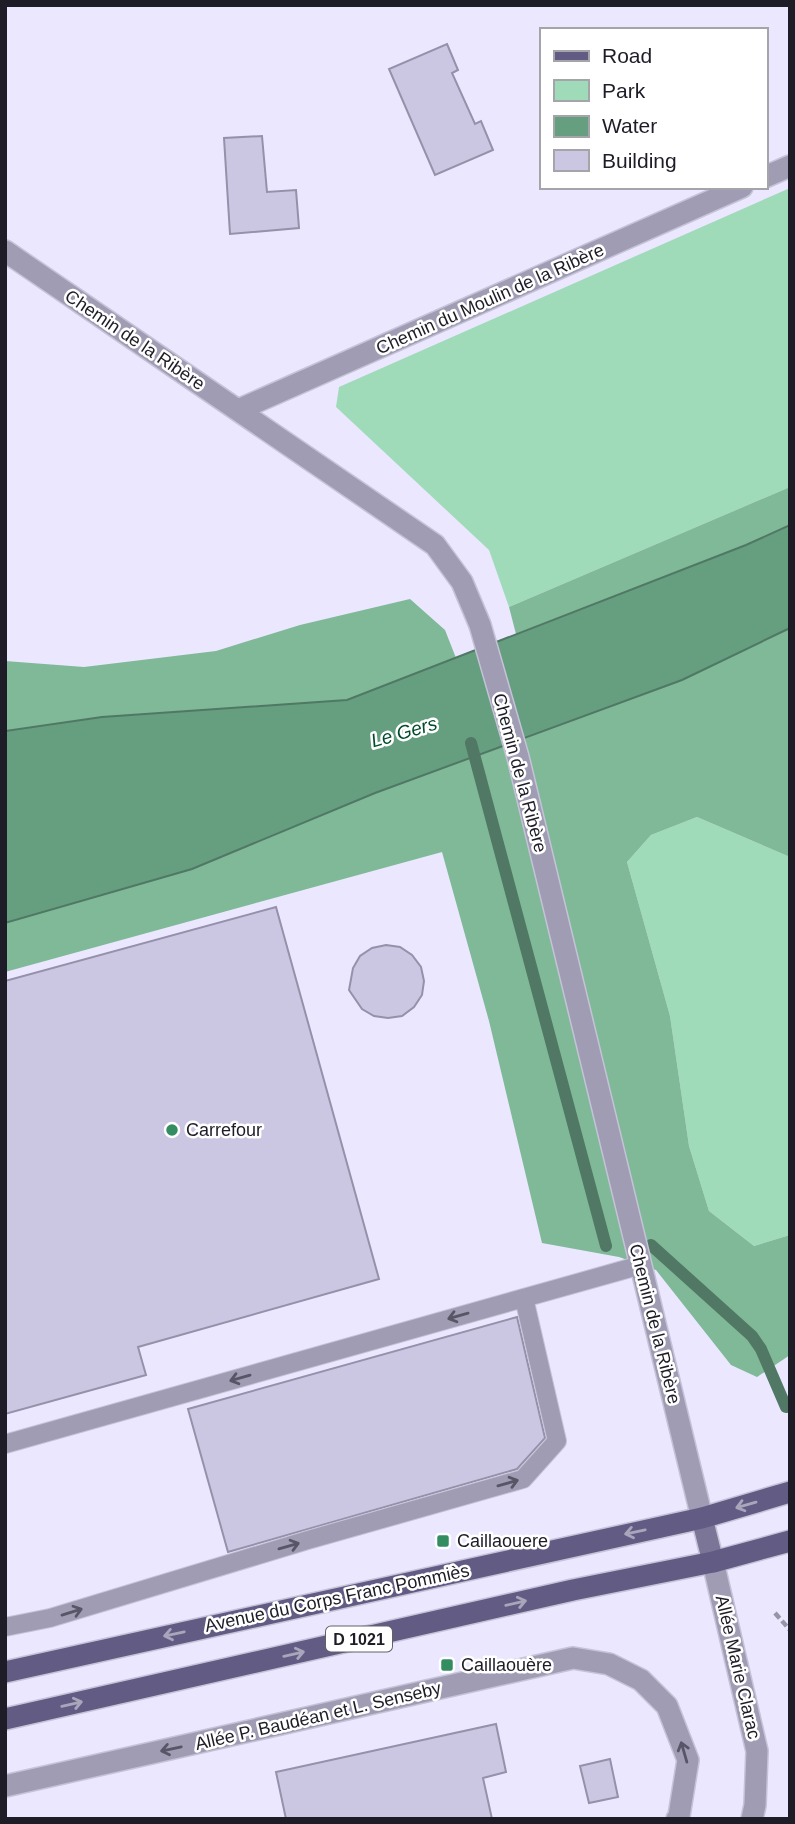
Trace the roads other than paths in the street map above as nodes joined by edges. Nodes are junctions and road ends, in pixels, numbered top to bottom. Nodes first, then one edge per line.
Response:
1 (790, 166) edge
2 (767, 176) edge
3 (737, 189) edge
4 (5, 251) edge
5 (239, 410) junction
6 (641, 1265) junction
7 (524, 1298) junction
8 (5, 1444) edge
9 (790, 1492) edge
10 (702, 1517) junction
11 (790, 1541) edge
12 (713, 1562) junction
13 (5, 1627) edge
14 (5, 1672) edge
15 (5, 1719) edge
16 (5, 1786) edge
17 (680, 1818) edge
18 (752, 1819) edge

1 - 2 street
3 - 5 street, Chemin du Moulin de la Ribère
4 - 5 street, Chemin de la Ribère
5 - 6 street, Chemin de la Ribère
6 - 7 lane
6 - 10 street, Chemin de la Ribère
7 -> 8 lane
13 -> 7 lane
9 -> 10 main road, Avenue du Corps Franc Pommiès / D 1021
10 - 12 street, Allée Marie Clarac
10 -> 14 main road, Avenue du Corps Franc Pommiès / D 1021
11 - 12 main road, D 1021
15 -> 12 main road, D 1021
12 - 18 street, Allée Marie Clarac
17 -> 16 street, Allée P. Baudéan et L. Senseby

